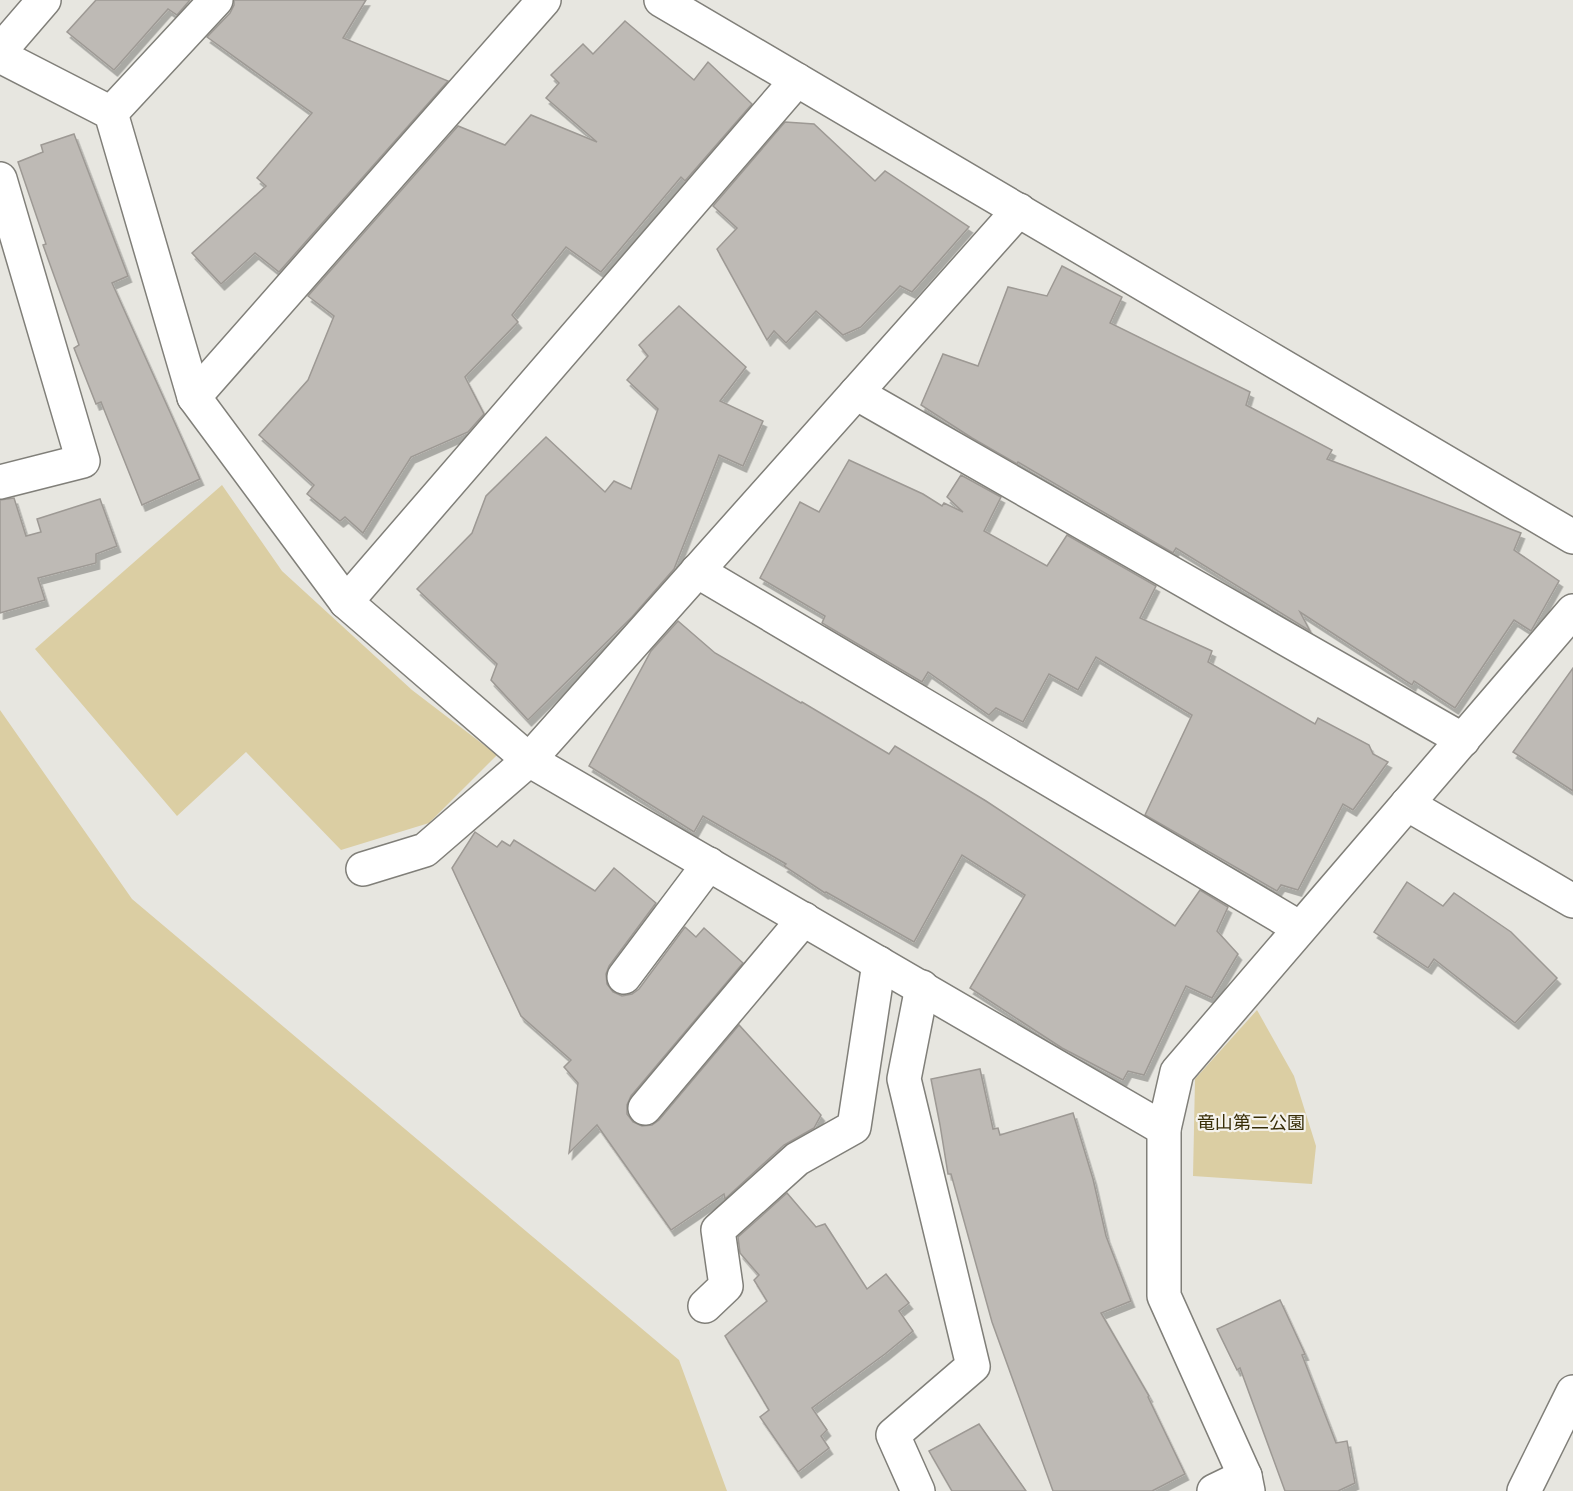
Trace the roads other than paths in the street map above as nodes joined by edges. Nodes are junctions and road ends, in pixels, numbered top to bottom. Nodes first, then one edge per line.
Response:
1 (44, 0) edge
2 (216, 0) edge
3 (544, 0) edge
4 (661, 0) edge
5 (0, 51) edge
6 (0, 56) edge
7 (797, 80) junction
8 (111, 113) junction
9 (0, 179) edge
10 (1019, 210) junction
11 (856, 393) junction
12 (194, 397) junction
13 (0, 482) edge
14 (1573, 537) edge
15 (697, 571) junction
16 (346, 602) junction
17 (1573, 611) edge
18 (1463, 740) junction
19 (529, 760) junction
20 (1407, 804) junction
21 (709, 864) junction
22 (363, 869) dead end
23 (1573, 901) edge
24 (804, 919) junction
25 (1300, 928) junction
26 (879, 963) junction
27 (624, 977) dead end
28 (922, 987) junction
29 (645, 1108) dead end
30 (1164, 1129) junction
31 (705, 1305) dead end
32 (1573, 1392) edge
33 (1246, 1484) edge
34 (918, 1491) edge
35 (1214, 1491) edge
36 (1524, 1491) edge

1 - 5 street
2 - 8 street
3 - 12 street
4 - 7 street
6 - 8 street
7 - 10 street
7 - 16 street
8 - 12 street
9 - 13 street
10 - 11 street
10 - 14 street
11 - 15 street
11 - 18 street
12 - 16 street
15 - 19 street
15 - 25 street
16 - 19 street
17 - 18 street
18 - 20 street
19 - 21 street
19 - 22 street
20 - 23 street
20 - 25 street
21 - 24 street
21 - 27 street
24 - 26 street
24 - 29 street
25 - 30 street
26 - 28 street
26 - 31 street
28 - 30 street
28 - 34 street
30 - 33 street
32 - 36 street
33 - 35 street

